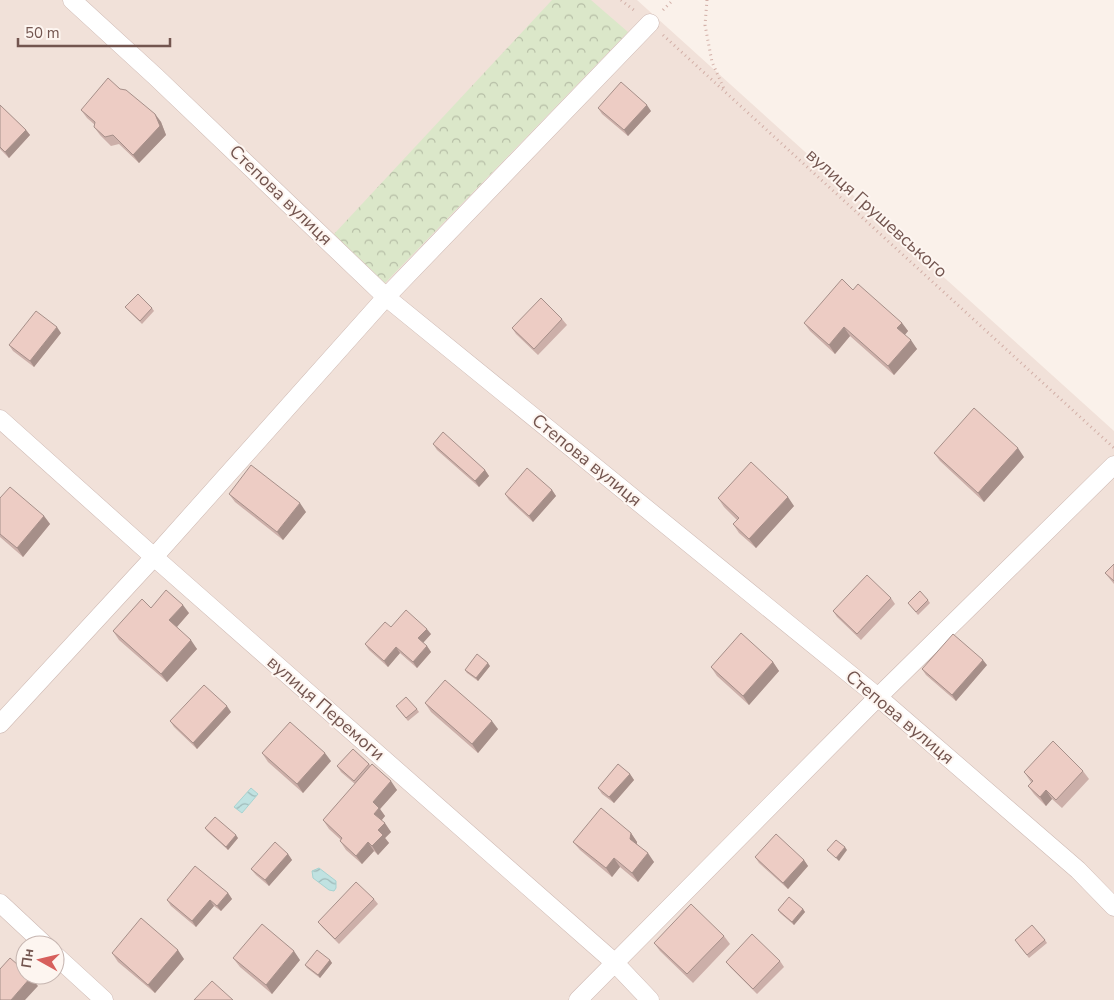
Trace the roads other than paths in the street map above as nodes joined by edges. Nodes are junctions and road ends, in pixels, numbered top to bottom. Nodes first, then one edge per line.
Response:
1 (72, 0) edge
2 (650, 23) road end
3 (386, 297) junction
4 (0, 418) edge
5 (1114, 465) edge
6 (154, 557) junction
7 (878, 697) junction
8 (0, 724) edge
9 (0, 903) edge
10 (1114, 906) edge
11 (34, 935) edge
12 (614, 962) junction
13 (65, 963) edge
14 (104, 1000) edge
15 (578, 1000) edge
16 (650, 1000) edge

1 - 3 street, Степова вулиця
2 - 3 street
3 - 6 street
3 - 7 street, Степова вулиця
4 - 6 street, вулиця Перемоги
5 - 7 street
6 - 8 street
6 - 12 street, вулиця Перемоги
7 - 10 street, Степова вулиця
7 - 12 street
9 - 11 street
12 - 15 street
12 - 16 street, вулиця Перемоги
13 - 14 street

